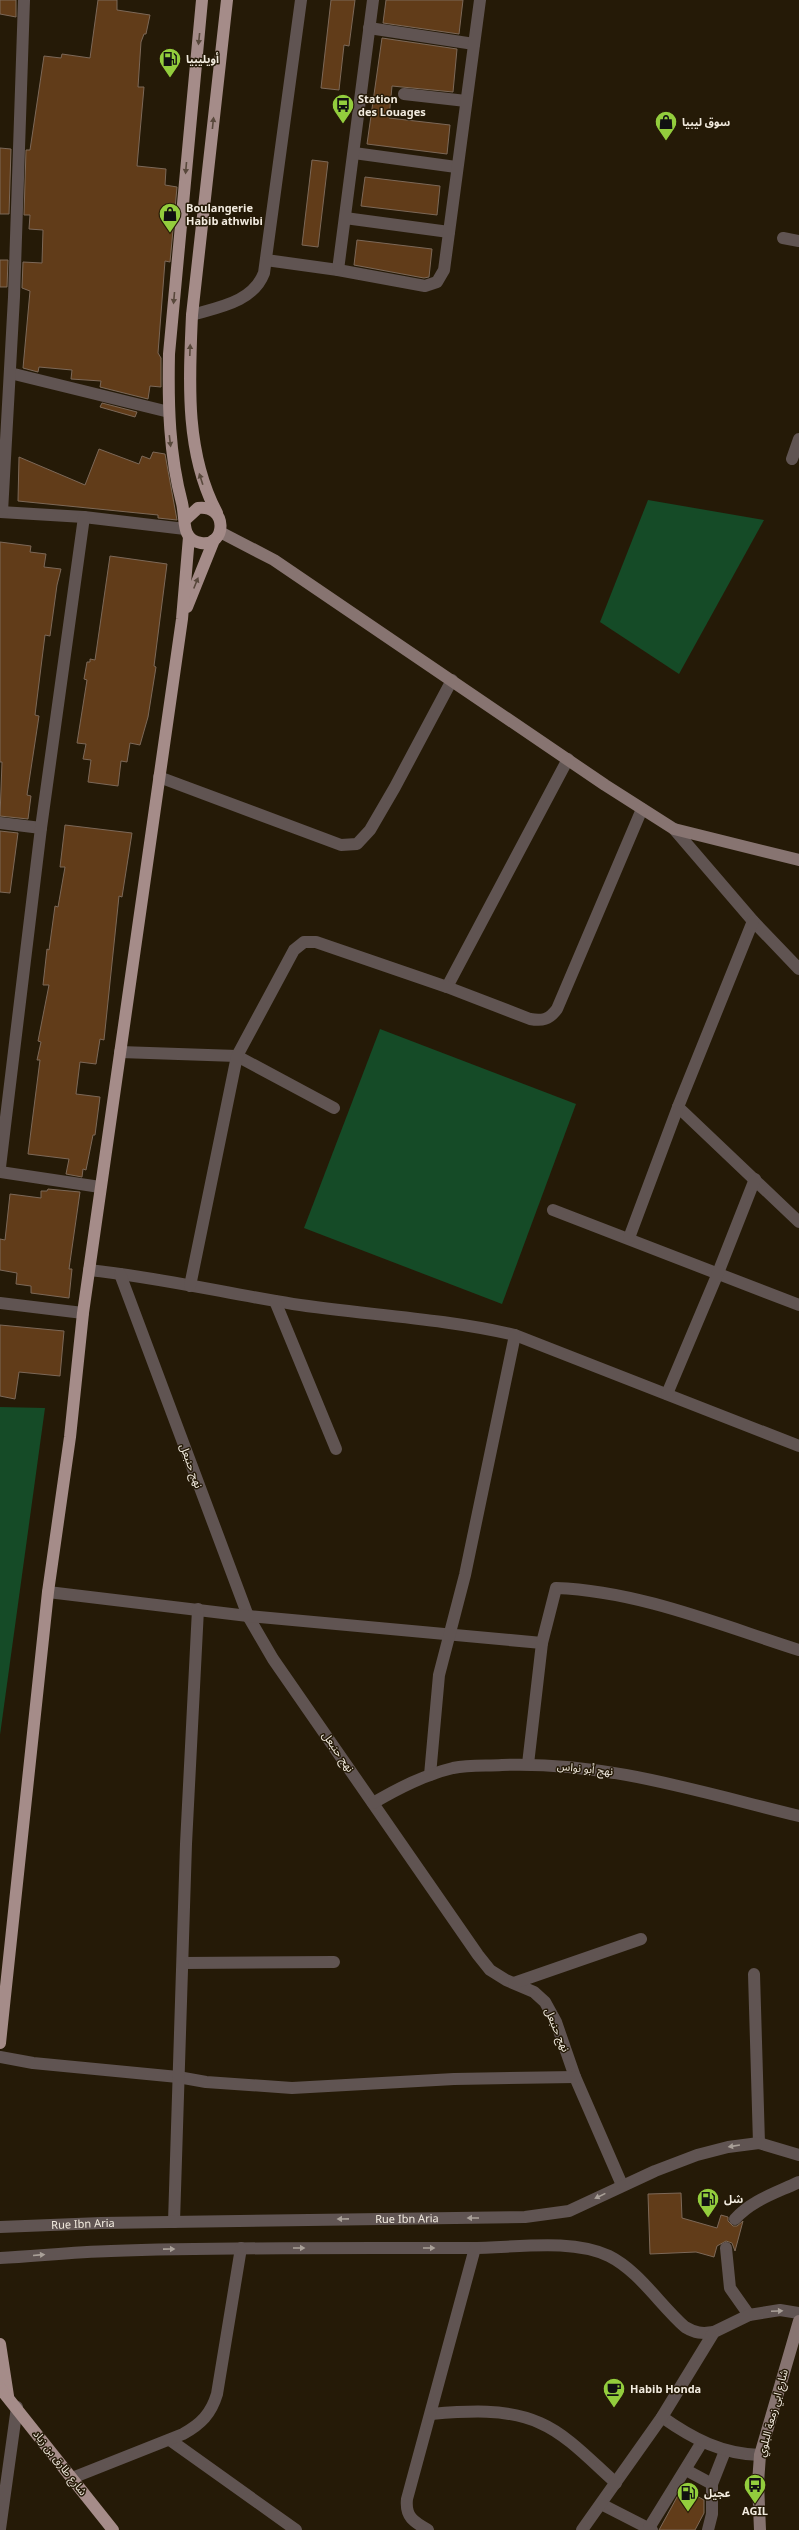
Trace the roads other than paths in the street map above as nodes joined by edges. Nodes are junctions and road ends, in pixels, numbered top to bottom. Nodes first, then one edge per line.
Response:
1 (24, 0) edge
2 (202, 0) edge
3 (227, 0) edge
4 (301, 0) edge
5 (373, 0) edge
6 (480, 0) edge
7 (369, 28) junction
8 (474, 44) junction
9 (404, 94) dead end
10 (466, 101) junction
11 (354, 153) junction
12 (456, 166) junction
13 (345, 218) junction
14 (449, 232) junction
15 (784, 238) dead end
16 (799, 241) edge
17 (266, 260) junction
18 (338, 270) junction
19 (192, 315) junction
20 (10, 373) junction
21 (169, 412) junction
22 (799, 439) edge
23 (792, 459) dead end
24 (1, 512) edge
25 (217, 514) junction
26 (84, 517) junction
27 (187, 528) junction
28 (217, 536) junction
29 (182, 620) junction
30 (452, 680) junction
31 (568, 759) junction
32 (159, 776) junction
33 (642, 809) junction
34 (0, 823) edge
35 (41, 828) junction
36 (674, 829) junction
37 (799, 860) edge
38 (753, 921) junction
39 (799, 969) edge
40 (447, 986) junction
41 (120, 1052) junction
42 (237, 1056) junction
43 (678, 1107) junction
44 (334, 1108) dead end
45 (0, 1167) edge
46 (0, 1172) edge
47 (754, 1179) junction
48 (100, 1187) junction
49 (553, 1210) dead end
50 (799, 1222) edge
51 (629, 1238) junction
52 (89, 1270) junction
53 (718, 1273) junction
54 (120, 1274) junction
55 (190, 1286) junction
56 (275, 1301) junction
57 (0, 1303) edge
58 (799, 1305) edge
59 (83, 1313) junction
60 (515, 1335) junction
61 (667, 1394) junction
62 (799, 1446) edge
63 (336, 1449) dead end
64 (48, 1592) junction
65 (198, 1609) junction
66 (248, 1616) junction
67 (451, 1635) junction
68 (542, 1644) junction
69 (799, 1650) edge
70 (528, 1764) junction
71 (430, 1775) junction
72 (373, 1803) junction
73 (799, 1816) edge
74 (641, 1939) dead end
75 (334, 1962) dead end
76 (183, 1963) junction
77 (754, 1974) dead end
78 (514, 1983) junction
79 (0, 2043) edge
80 (0, 2057) edge
81 (178, 2077) junction
82 (575, 2077) junction
83 (758, 2143) junction
84 (799, 2155) edge
85 (799, 2182) edge
86 (622, 2186) junction
87 (735, 2219) dead end
88 (174, 2222) junction
89 (0, 2227) edge
90 (241, 2248) junction
91 (475, 2248) junction
92 (726, 2248) dead end
93 (0, 2258) edge
94 (799, 2313) edge
95 (749, 2315) junction
96 (799, 2321) edge
97 (714, 2332) junction
98 (0, 2344) edge
99 (795, 2348) edge
100 (4, 2392) edge
101 (17, 2407) junction
102 (431, 2414) junction
103 (662, 2417) junction
104 (170, 2440) junction
105 (702, 2442) junction
106 (725, 2451) junction
107 (760, 2456) junction
108 (686, 2470) junction
109 (72, 2478) junction
110 (616, 2483) junction
111 (712, 2484) junction
112 (601, 2504) junction
113 (0, 2529) edge
114 (651, 2529) edge
115 (113, 2530) edge
116 (296, 2530) edge
117 (428, 2530) edge
118 (582, 2530) edge
119 (708, 2530) edge
120 (760, 2530) edge

1 - 20 street
2 -> 21 main road
19 -> 3 main road
4 - 17 street
5 - 7 street
6 - 8 street
7 - 8 street
7 - 11 street
8 - 10 street
9 - 10 street
10 - 12 street
11 - 12 street
11 - 13 street
12 - 14 street
13 - 14 street
13 - 18 street
14 - 18 street
15 - 16 street
17 - 18 street
17 - 19 street
25 -> 19 main road
20 - 21 street
20 - 24 street
21 -> 27 main road
22 - 23 street
24 - 26 street
25 - 27 main road
25 - 28 main road
26 - 27 street
26 - 35 street
27 - 28 main road
27 - 29 main road
29 -> 28 main road
28 - 30 street
29 - 32 main road
30 - 31 street
30 - 32 street
31 - 33 street
31 - 40 street
32 - 41 main road
33 - 36 street
33 - 40 street
34 - 35 street
35 - 45 street
36 - 37 street
36 - 38 street
38 - 39 street
38 - 43 street
40 - 42 street
41 - 42 street
41 - 48 main road
42 - 44 street
42 - 55 street
43 - 47 street
43 - 51 street
46 - 48 street
47 - 50 street
47 - 53 street
48 - 52 main road
49 - 51 street
51 - 53 street
52 - 54 street
52 - 59 main road
53 - 58 street
53 - 61 street
54 - 55 street
54 - 66 street, نهج حنبعل
55 - 56 street
56 - 60 street
56 - 63 street
57 - 59 street
59 - 64 main road
60 - 61 street
60 - 67 street
61 - 62 street
64 - 65 street
64 - 79 main road
65 - 66 street
65 - 76 street
66 - 67 street
66 - 72 street, نهج حنبعل
67 - 68 street
67 - 71 street
68 - 69 street
68 - 70 street
70 - 71 street, نهج أبو نواس
70 - 73 street, نهج أبو نواس
71 - 72 street, نهج أبو نواس
72 - 78 street, نهج حنبعل
74 - 78 street
75 - 76 street
76 - 81 street
77 - 83 street
78 - 82 street, نهج حنبعل
80 - 81 street
81 - 82 street
81 - 88 street
82 - 86 street, نهج حنبعل
83 - 84 street, Rue Ibn Aria
83 -> 86 street, Rue Ibn Aria
85 - 87 street
86 -> 88 street, Rue Ibn Aria
88 - 89 street, Rue Ibn Aria
90 -> 91 street
93 -> 90 street
90 - 104 street
91 - 97 street
91 - 102 street
92 - 95 street
95 -> 94 street
95 - 97 street
96 - 99 street, شارع ابي زمعة البلوي
97 - 103 street
98 - 100 main road, شارع طارق بن زياد
99 - 107 street, شارع ابي زمعة البلوي
100 - 101 main road, شارع طارق بن زياد
101 - 109 main road, شارع طارق بن زياد
101 - 113 street
102 - 110 street
102 - 117 street
103 - 105 street
103 - 110 street
104 - 109 street
104 - 116 street
105 - 106 street
105 - 108 street
106 - 107 street
106 - 111 street
107 - 120 street, شارع ابي زمعة البلوي
108 - 111 street
108 - 114 street
109 - 115 main road, شارع طارق بن زياد
110 - 112 street
111 - 119 street
112 - 114 street
112 - 118 street

